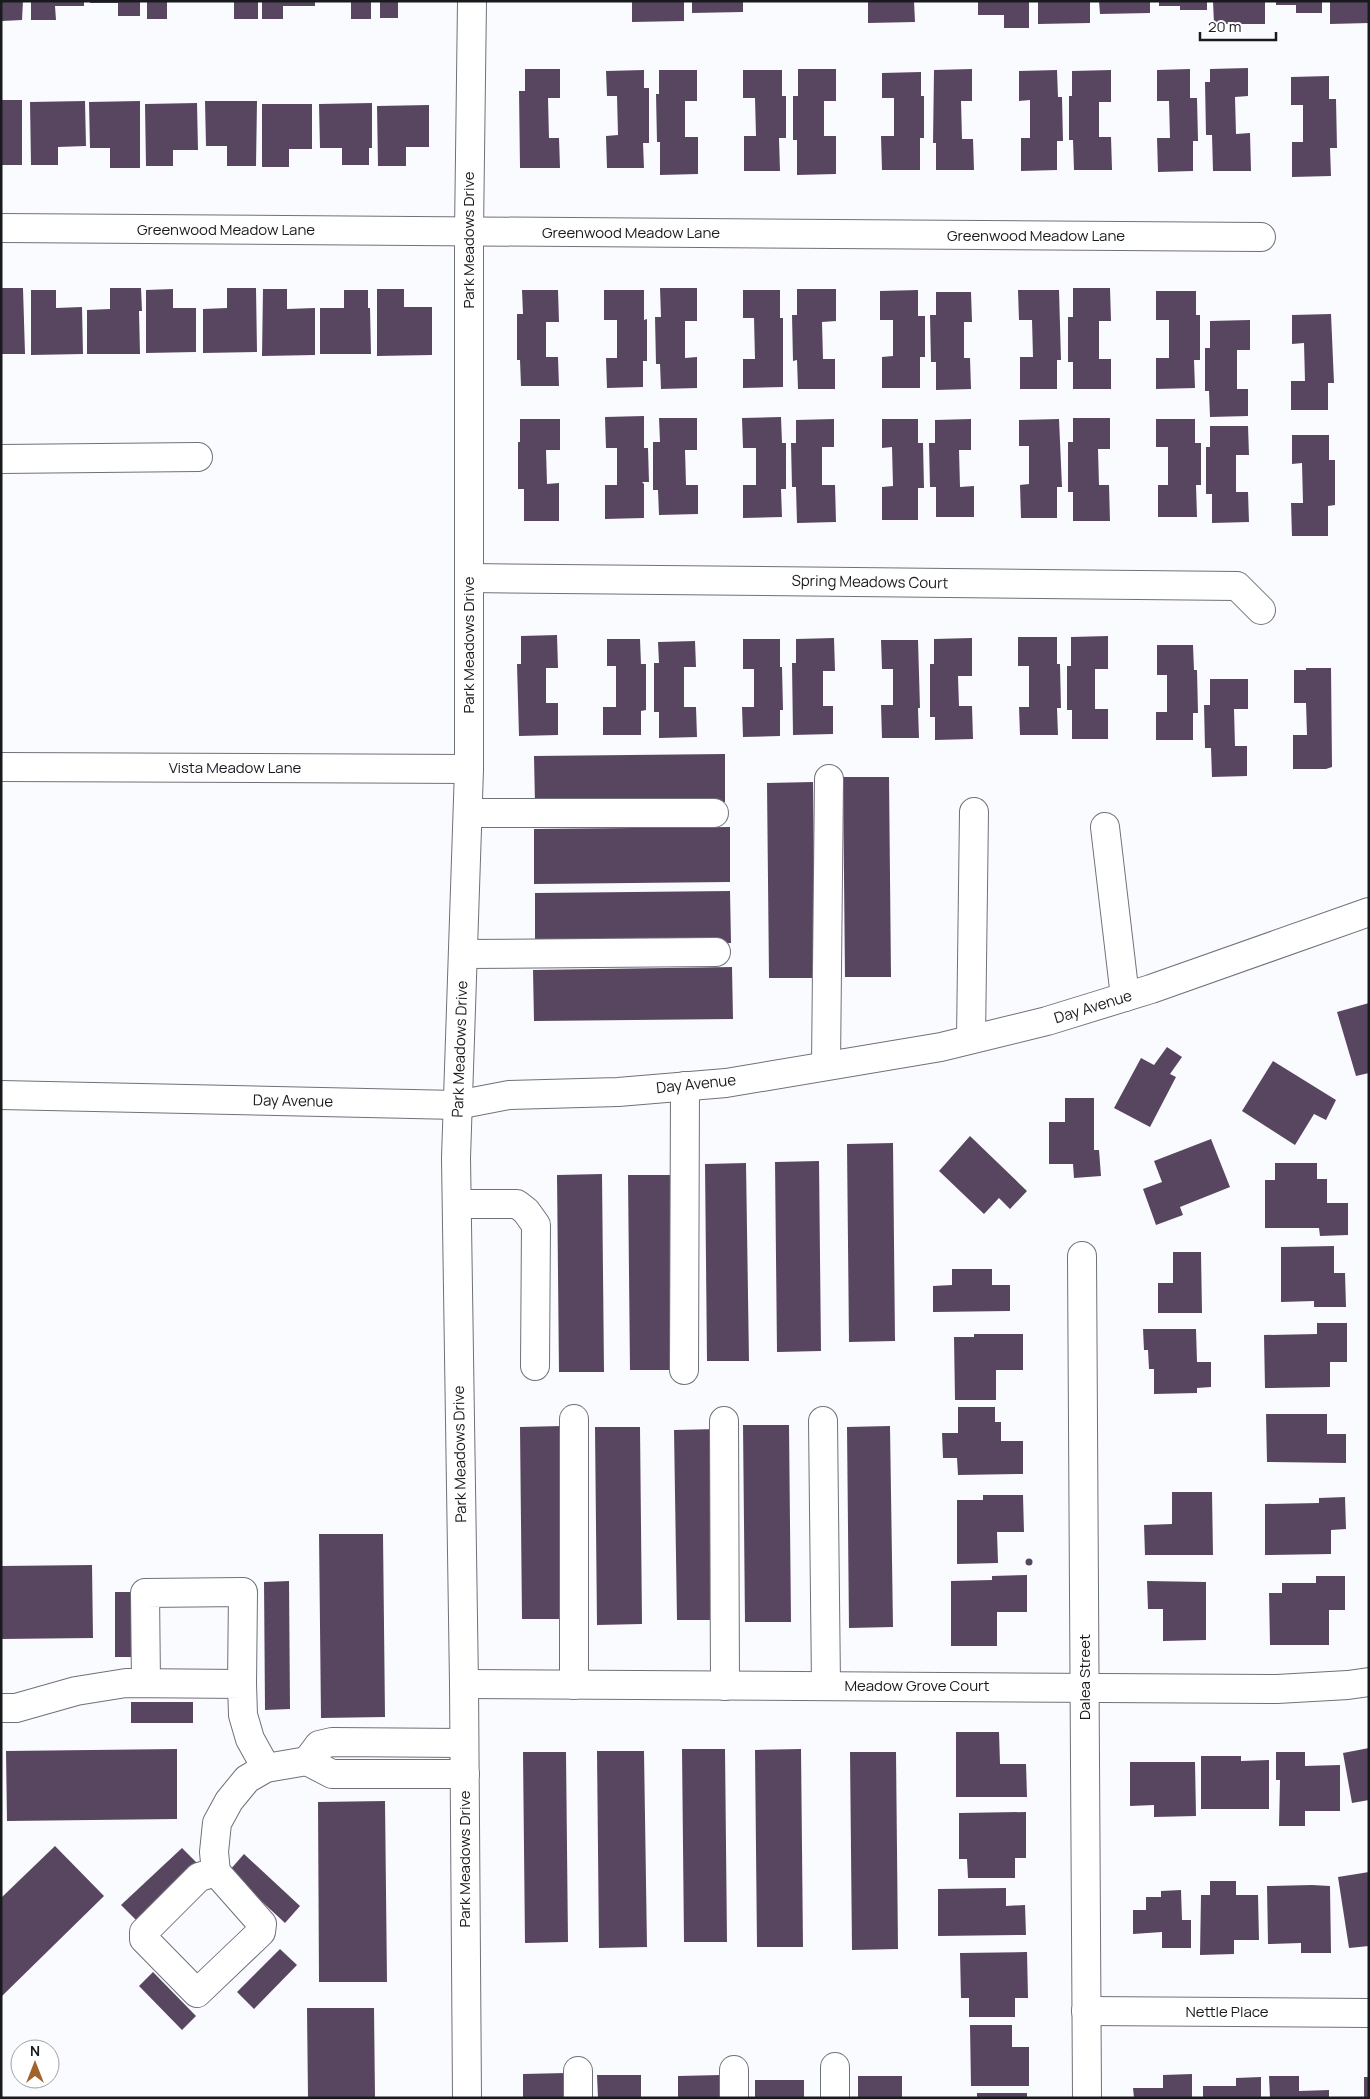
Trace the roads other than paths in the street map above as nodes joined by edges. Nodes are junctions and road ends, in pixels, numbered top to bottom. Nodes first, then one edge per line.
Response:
1 (472, 1) edge
2 (1, 228) edge
3 (469, 232) junction
4 (1261, 237) dead end
5 (198, 457) dead end
6 (1, 459) edge
7 (469, 578) junction
8 (1261, 610) dead end
9 (1, 767) edge
10 (469, 769) junction
11 (829, 779) dead end
12 (974, 812) dead end
13 (468, 813) junction
14 (714, 813) dead end
15 (1105, 827) dead end
16 (1369, 912) edge
17 (716, 952) dead end
18 (464, 954) junction
19 (1126, 997) junction
20 (972, 1039) junction
21 (826, 1066) junction
22 (685, 1086) junction
23 (1, 1095) edge
24 (457, 1105) junction
25 (457, 1204) junction
26 (1082, 1256) dead end
27 (535, 1366) dead end
28 (684, 1370) dead end
29 (574, 1419) dead end
30 (724, 1421) dead end
31 (823, 1421) dead end
32 (1369, 1682) edge
33 (146, 1684) junction
34 (242, 1684) junction
35 (464, 1684) junction
36 (574, 1685) junction
37 (826, 1685) junction
38 (725, 1686) junction
39 (1085, 1687) junction
40 (1, 1708) edge
41 (464, 1743) junction
42 (307, 1760) junction
43 (266, 1768) junction
44 (465, 1774) junction
45 (216, 1872) dead end
46 (1086, 2011) junction
47 (1369, 2013) edge
48 (835, 2067) dead end
49 (734, 2070) dead end
50 (578, 2071) dead end
51 (467, 2098) edge
52 (578, 2098) edge
53 (734, 2098) edge
54 (835, 2098) edge
55 (1086, 2098) edge

1 - 3 street, Park Meadows Drive
2 - 3 street, Greenwood Meadow Lane
3 - 4 street, Greenwood Meadow Lane
3 - 7 street, Park Meadows Drive
5 - 6 street
7 - 8 street, Spring Meadows Court
7 - 10 street, Park Meadows Drive
9 - 10 street, Vista Meadow Lane
10 - 13 street, Park Meadows Drive
11 - 21 street
12 - 20 street
13 - 14 street
13 - 18 street, Park Meadows Drive
15 - 19 street
16 - 19 street, Day Avenue
17 - 18 street
18 - 24 street, Park Meadows Drive
19 - 20 street, Day Avenue
20 - 21 street, Day Avenue
21 - 22 street, Day Avenue
22 - 24 street, Day Avenue
22 - 28 street
23 - 24 street, Day Avenue
24 - 25 street, Park Meadows Drive
25 - 27 street
25 - 35 street, Park Meadows Drive
26 - 39 street, Dalea Street
29 - 36 street
30 - 38 street
31 - 37 street
32 - 39 street, Meadow Grove Court
33 - 34 street
33 - 34 street
33 - 40 street
34 - 43 street
35 - 36 street, Meadow Grove Court
35 - 41 street, Park Meadows Drive
36 - 38 street, Meadow Grove Court
37 - 38 street, Meadow Grove Court
37 - 39 street, Meadow Grove Court
39 - 46 street, Dalea Street
41 - 42 street
41 - 44 street, Park Meadows Drive
42 - 43 street
42 - 44 street
43 - 45 street
44 - 51 street, Park Meadows Drive
46 - 47 street, Nettle Place
46 - 55 street, Dalea Street
48 - 54 street
49 - 53 street
50 - 52 street

